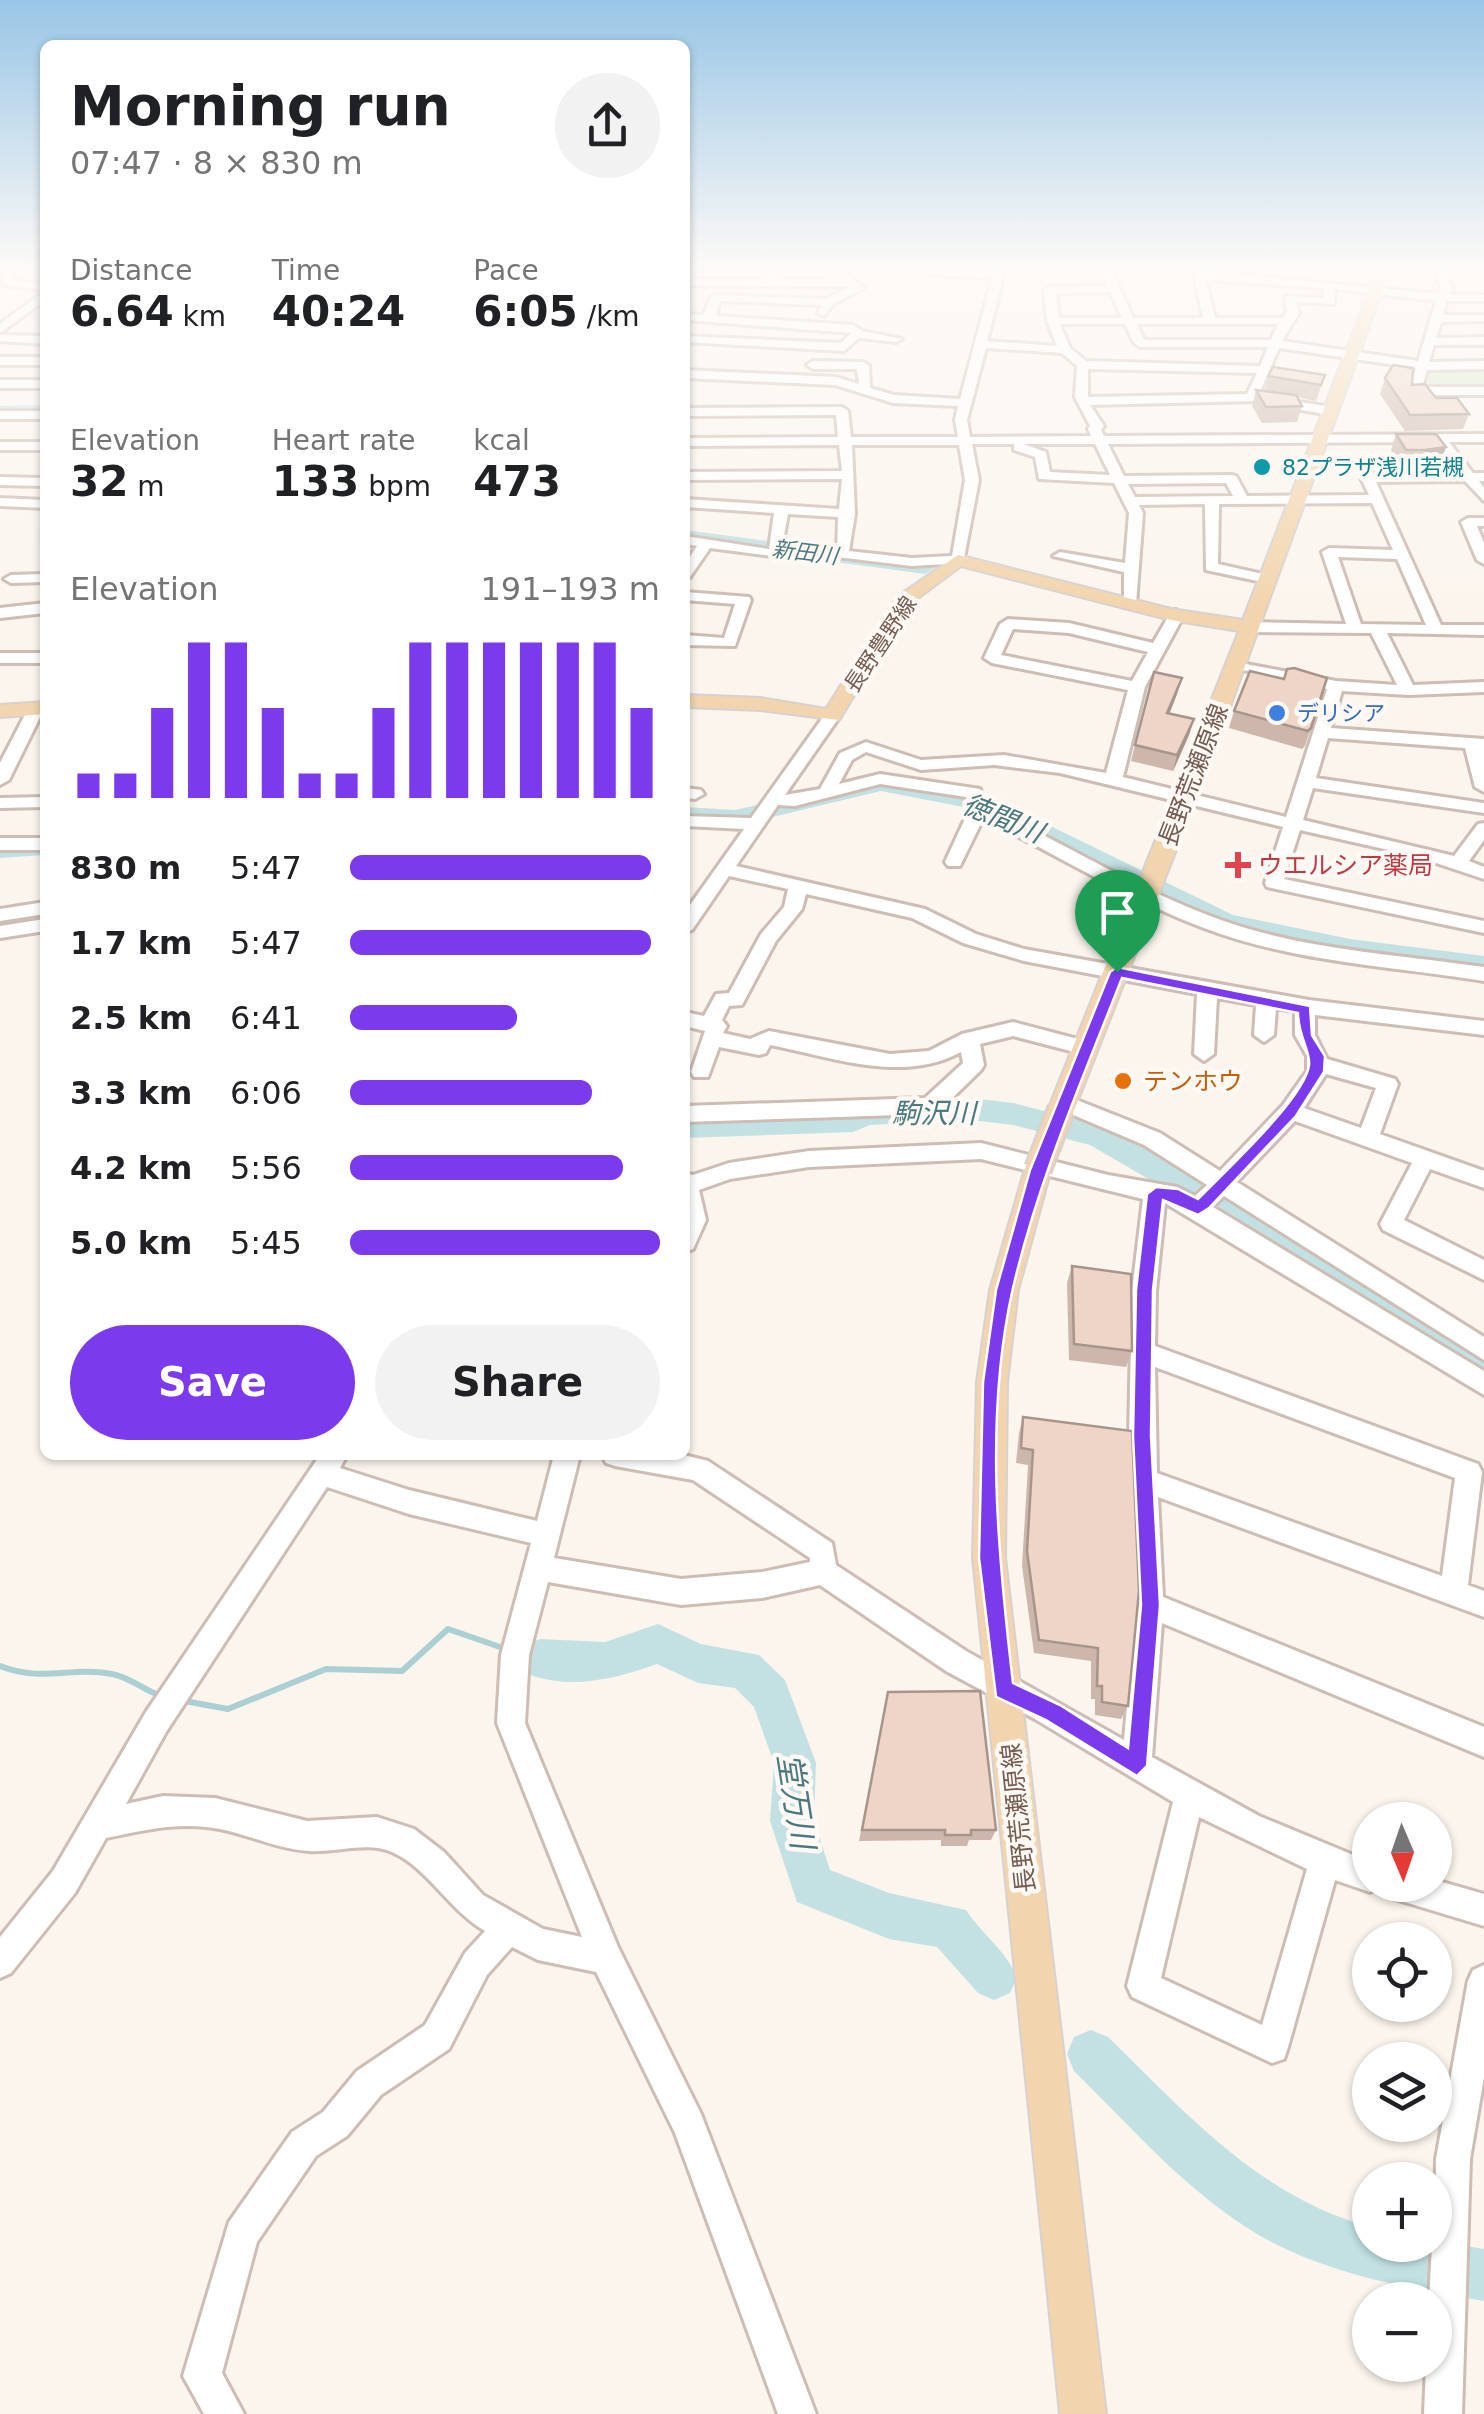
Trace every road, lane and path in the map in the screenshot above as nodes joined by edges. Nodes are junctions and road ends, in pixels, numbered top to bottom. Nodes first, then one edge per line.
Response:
1 (770, 383) edge
2 (823, 383) edge
3 (969, 383) edge
4 (1078, 383) edge
5 (1260, 383) edge
6 (1342, 383) edge
7 (1419, 383) edge
8 (0, 384) edge
9 (40, 384) edge
10 (1468, 391) junction
11 (1484, 391) edge
12 (1252, 398) junction
13 (1084, 401) junction
14 (942, 402) junction
15 (964, 402) junction
16 (1484, 410) edge
17 (773, 411) junction
18 (1331, 411) junction
19 (0, 412) edge
20 (40, 412) edge
21 (690, 412) edge
22 (1439, 438) junction
23 (1484, 438) edge
24 (1318, 440) junction
25 (846, 441) junction
26 (948, 441) junction
27 (965, 441) junction
28 (1099, 441) junction
29 (690, 442) edge
30 (0, 446) edge
31 (40, 446) edge
32 (1020, 447) dead end
33 (1189, 460) junction
34 (850, 474) junction
35 (690, 476) edge
36 (1467, 477) junction
37 (1484, 477) edge
38 (1119, 480) junction
39 (0, 481) edge
40 (40, 482) edge
41 (1484, 497) edge
42 (1375, 499) junction
43 (1296, 500) junction
44 (1212, 501) junction
45 (1243, 501) junction
46 (0, 502) edge
47 (1131, 502) junction
48 (690, 503) edge
49 (40, 504) edge
50 (782, 509) junction
51 (848, 514) junction
52 (1484, 522) edge
53 (690, 533) edge
54 (690, 541) edge
55 (706, 544) junction
56 (776, 549) junction
57 (1400, 555) junction
58 (958, 560) junction
59 (1484, 560) edge
60 (690, 569) edge
61 (1133, 569) junction
62 (40, 578) edge
63 (6, 579) edge
64 (1267, 579) junction
65 (1050, 582) junction
66 (690, 596) edge
67 (0, 598) edge
68 (1129, 604) junction
69 (40, 608) edge
70 (0, 612) edge
71 (1176, 615) junction
72 (1248, 627) junction
73 (1484, 630) edge
74 (1356, 631) junction
75 (1378, 631) junction
76 (1436, 631) junction
77 (690, 640) edge
78 (1157, 649) junction
79 (0, 658) edge
80 (40, 661) edge
81 (1236, 664) junction
82 (1336, 686) junction
83 (1136, 687) junction
84 (1484, 687) edge
85 (1408, 690) junction
86 (690, 701) edge
87 (40, 709) edge
88 (40, 711) edge
89 (0, 712) edge
90 (832, 716) junction
91 (1319, 732) junction
92 (1478, 744) edge
93 (0, 780) edge
94 (1114, 781) junction
95 (1307, 782) junction
96 (1484, 787) edge
97 (828, 792) junction
98 (1185, 800) junction
99 (40, 802) edge
100 (0, 803) edge
101 (977, 805) junction
102 (1484, 808) edge
103 (765, 812) junction
104 (690, 821) edge
105 (1292, 822) junction
106 (1484, 828) edge
107 (0, 844) edge
108 (40, 844) edge
109 (954, 862) dead end
110 (1458, 863) junction
111 (724, 869) junction
112 (1484, 873) edge
113 (799, 884) junction
114 (1148, 891) junction
115 (40, 909) edge
116 (0, 915) edge
117 (690, 919) edge
118 (40, 926) edge
119 (1484, 927) edge
120 (0, 932) edge
121 (1117, 972) junction
122 (1484, 974) edge
123 (1207, 990) junction
124 (1266, 1002) junction
125 (1305, 1010) junction
126 (690, 1022) edge
127 (1484, 1028) edge
128 (711, 1032) junction
129 (1264, 1035) dead end
130 (970, 1039) junction
131 (1086, 1048) junction
132 (1204, 1054) dead end
133 (1317, 1064) junction
134 (702, 1072) dead end
135 (1062, 1107) junction
136 (1290, 1112) junction
137 (690, 1114) edge
138 (1369, 1136) junction
139 (1425, 1158) junction
140 (1484, 1180) edge
141 (690, 1182) edge
142 (1156, 1194) junction
143 (690, 1195) edge
144 (1210, 1196) junction
145 (690, 1232) edge
146 (1484, 1271) edge
147 (1484, 1350) edge
148 (1144, 1353) junction
149 (1484, 1384) edge
150 (566, 1460) edge
151 (645, 1460) edge
152 (327, 1464) edge
153 (1144, 1480) junction
154 (546, 1536) junction
155 (541, 1568) junction
156 (823, 1572) junction
157 (1453, 1592) junction
158 (1484, 1604) edge
159 (1150, 1605) junction
160 (1004, 1690) junction
161 (1484, 1742) edge
162 (1137, 1766) junction
163 (1190, 1796) junction
164 (97, 1825) junction
165 (1324, 1863) junction
166 (1352, 1872) edge
167 (1452, 1901) edge
168 (1484, 1910) edge
169 (509, 1927) junction
170 (606, 1958) junction
171 (0, 1962) edge
172 (1484, 1981) edge
173 (1474, 2084) edge
174 (225, 2414) edge
175 (797, 2414) edge
176 (1083, 2414) edge
177 (1443, 2414) edge

1 - 17 street
2 - 14 street
3 - 15 street
4 - 13 street
5 - 12 street
6 - 18 main road, 長野荒瀬原線
7 - 10 street
8 - 9 street
10 - 11 street
10 - 16 street
12 - 13 street
12 - 18 street
13 - 28 street
14 - 15 street
14 - 26 street
15 - 27 street
17 - 21 street
17 - 25 street
18 - 24 main road, 長野荒瀬原線
19 - 20 street
22 - 23 street
22 - 24 street
22 - 36 street
24 - 33 street
24 - 43 main road, 長野荒瀬原線
25 - 26 street
25 - 29 street
25 - 34 street
26 - 27 street
27 - 28 street
27 - 58 street
28 - 33 street
28 - 38 street
30 - 31 street
32 - 38 street
33 - 38 street
33 - 45 street
34 - 35 street
34 - 51 street
36 - 37 street
36 - 41 street
36 - 42 street
38 - 47 street
39 - 40 street
42 - 43 street
42 - 57 street
43 - 45 street
43 - 64 main road, 長野荒瀬原線
44 - 45 street
44 - 47 street
44 - 64 street
46 - 49 street
47 - 61 street
48 - 50 street
50 - 51 street
50 - 56 street
51 - 58 street
52 - 59 street
53 - 56 street
54 - 55 street
55 - 56 street
55 - 60 street
57 - 74 street
57 - 76 street
58 - 65 main road
58 - 90 main road, 長野豊野線
61 - 65 street
61 - 68 street
62 - 63 street
63 - 67 street
64 - 72 main road, 長野荒瀬原線
65 - 68 main road
66 - 77 street
68 - 71 main road
69 - 70 street
71 - 72 main road
71 - 78 street
72 - 74 street
72 - 81 main road, 長野荒瀬原線
73 - 76 street
74 - 75 street
75 - 76 street
75 - 85 street
78 - 83 street
78 - 83 street
79 - 80 street
81 - 82 street
81 - 98 main road, 長野荒瀬原線
82 - 85 street
82 - 91 street
83 - 94 street
84 - 85 street
86 - 90 main road, 長野豊野線
87 - 89 main road
88 - 93 street
90 - 103 street
91 - 92 street
91 - 95 street
92 - 96 street
94 - 97 street
94 - 98 street
95 - 102 street
95 - 105 street
97 - 101 street
97 - 103 street
98 - 105 street
98 - 114 main road, 長野荒瀬原線
99 - 100 street
101 - 109 street
101 - 114 street
103 - 104 street
103 - 111 street
105 - 110 street
105 - 119 street
106 - 110 street
107 - 108 street
110 - 112 street
111 - 113 street
111 - 117 street
113 - 121 street
113 - 128 street
114 - 121 main road, 長野荒瀬原線
114 - 122 street
115 - 116 street
118 - 120 street
121 - 123 street
121 - 131 main road, 長野荒瀬原線
123 - 124 street
123 - 132 street
124 - 125 street
124 - 129 street
125 - 127 street
125 - 133 street
126 - 128 street
128 - 130 street
128 - 134 street
130 - 131 street
130 - 137 street
131 - 135 main road, 長野荒瀬原線
133 - 136 street
133 - 138 street
135 - 144 street
135 - 160 main road, 長野荒瀬原線, bridge
136 - 138 street
136 - 144 street
138 - 139 street
139 - 140 street
139 - 146 street
141 - 142 street
142 - 144 street
142 - 148 street
143 - 145 street
144 - 147 street
144 - 149 street
148 - 153 street
148 - 157 street
150 - 154 street
151 - 156 street
152 - 154 street
152 - 164 street
153 - 157 street
153 - 159 street
154 - 155 street
155 - 156 street
155 - 170 street
156 - 160 street
157 - 158 street
159 - 161 street
159 - 162 street
160 - 162 street
160 - 176 main road, 長野荒瀬原線
162 - 163 street
163 - 165 street
163 - 165 street
164 - 169 street
164 - 171 street
165 - 166 street
167 - 168 street
169 - 170 street
169 - 174 street
170 - 175 street
172 - 173 street
173 - 177 street

